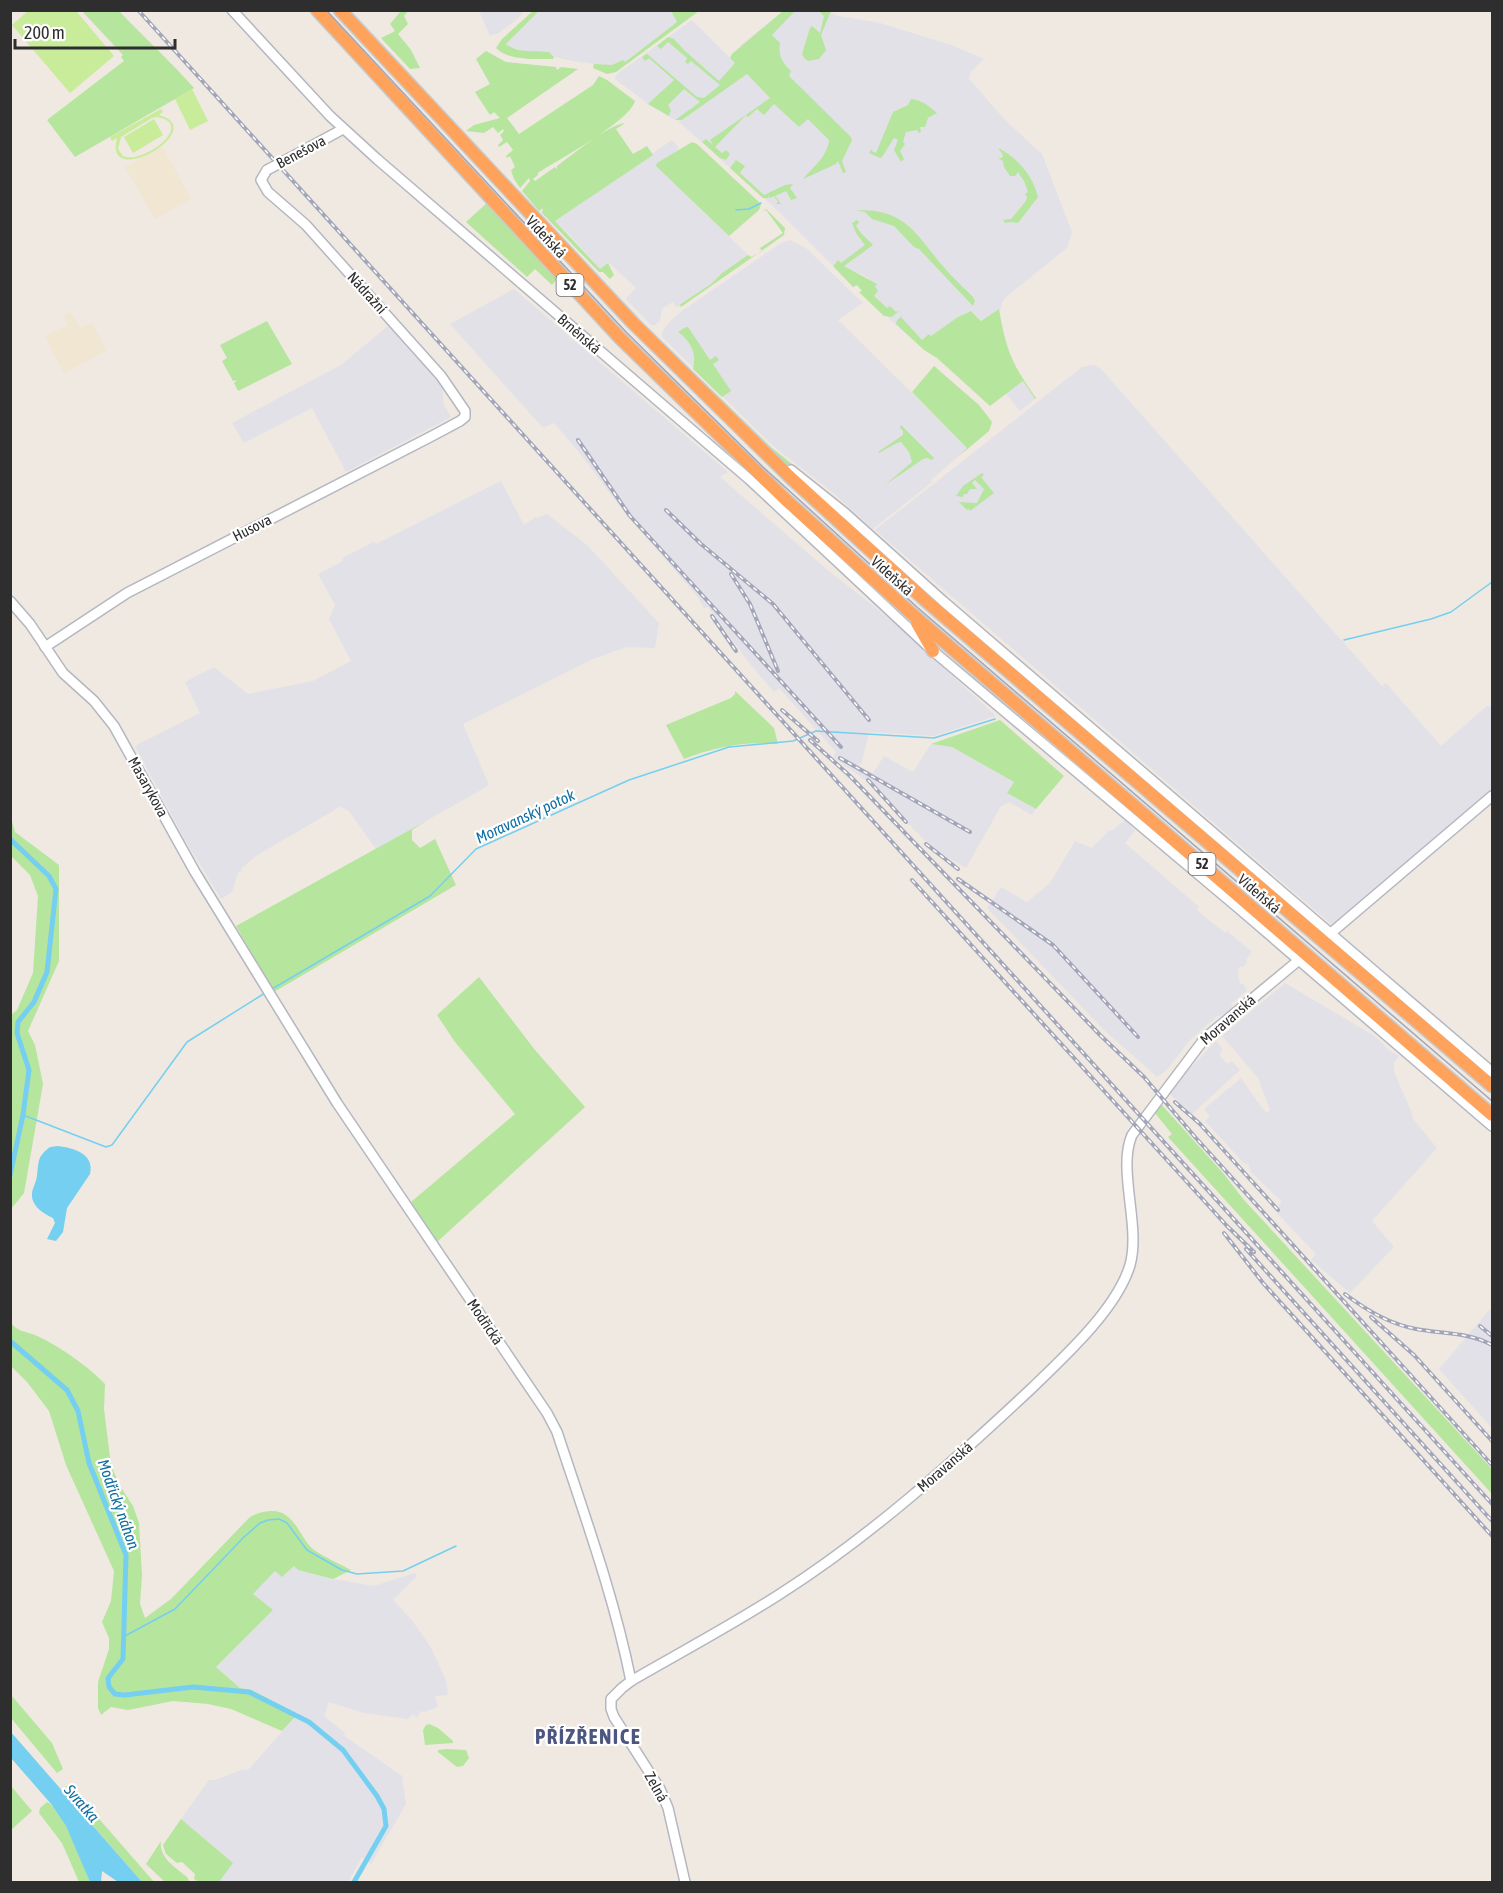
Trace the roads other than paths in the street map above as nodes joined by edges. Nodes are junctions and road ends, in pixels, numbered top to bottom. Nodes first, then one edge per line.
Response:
1 (232, 10) edge
2 (317, 10) edge
3 (340, 10) edge
4 (348, 10) edge
5 (372, 41) junction
6 (344, 129) junction
7 (264, 174) joint
8 (465, 417) joint
9 (751, 438) junction
10 (10, 601) edge
11 (912, 614) junction
12 (45, 647) junction
13 (933, 651) junction
14 (1492, 796) edge
15 (1331, 933) junction
16 (1299, 960) junction
17 (268, 991) joint
18 (1492, 1072) edge
19 (1492, 1086) edge
20 (1449, 1089) junction
21 (1492, 1115) edge
22 (1492, 1120) edge
23 (1492, 1126) edge
24 (631, 1681) junction
25 (611, 1699) joint
26 (685, 1882) edge

1 - 6 street, Brněnská
2 - 11 highway, Vídeňská / 52
3 - 5 highway, Vídeňská / 52
4 - 5 highway
5 - 9 highway, Vídeňská / 52
6 - 7 street, Benešova, bridge
6 - 13 street, Brněnská
7 - 8 street, Nádražní
8 - 12 street, Husova
9 - 15 street, Vídeňská
9 - 19 highway, Vídeňská / 52
10 - 12 street, Masarykova
11 - 13 highway
11 - 21 highway, Vídeňská / 52
12 - 17 street, Masarykova
13 - 16 street, Vídeňská
14 - 15 street
15 - 18 street, Vídeňská
16 - 20 street, Vídeňská
16 - 24 street, Moravanská
17 - 24 street, Modřická
20 - 22 highway
20 - 23 street, Vídeňská
24 - 25 street, Moravanská
25 - 26 street, Zelná

